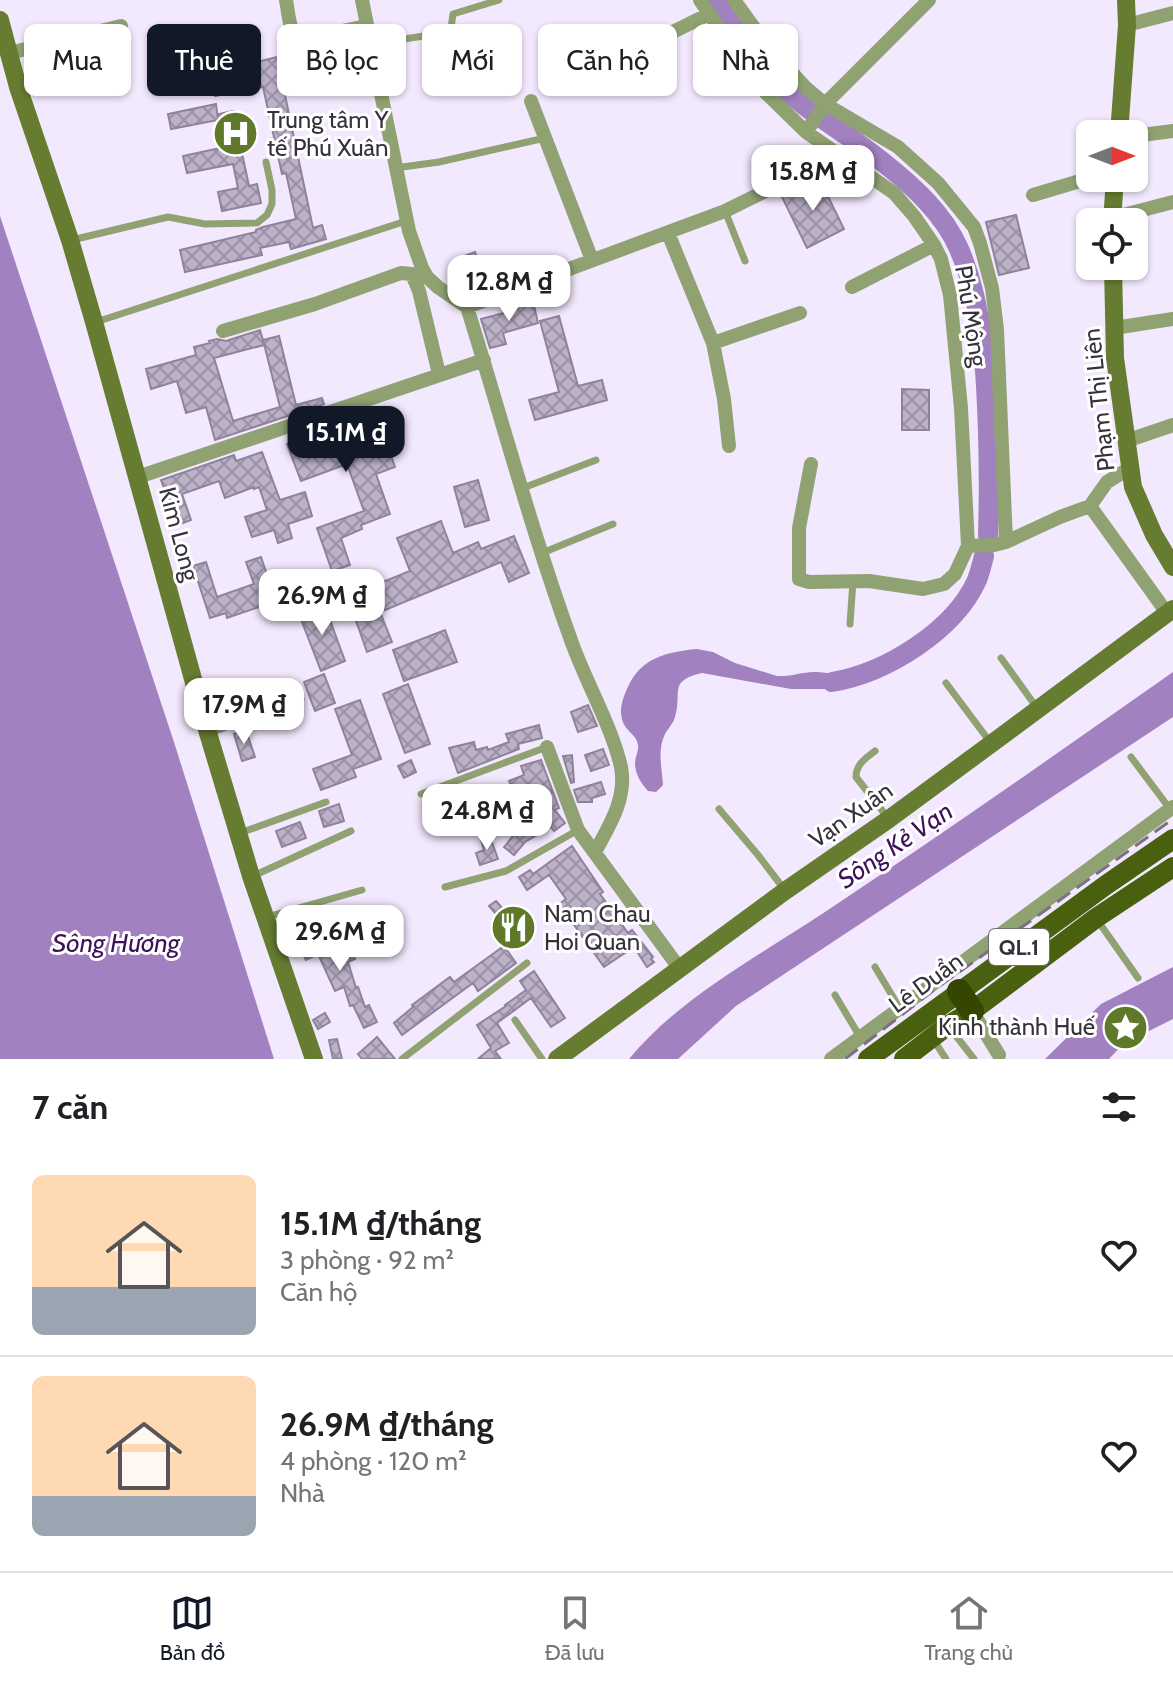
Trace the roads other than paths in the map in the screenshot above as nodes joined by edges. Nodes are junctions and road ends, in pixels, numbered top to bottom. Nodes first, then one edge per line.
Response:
1 (286, 0) edge
2 (362, 0) edge
3 (499, 0) edge
4 (700, 0) edge
5 (734, 0) edge
6 (929, 0) edge
7 (1126, 0) edge
8 (1173, 13) edge
9 (709, 14) junction
10 (0, 20) edge
11 (290, 24) edge
12 (366, 24) edge
13 (1127, 25) junction
14 (677, 30) edge
15 (406, 39) edge
16 (24, 49) edge
17 (9, 53) junction
18 (380, 96) edge
19 (531, 101) dead end
20 (823, 107) junction
21 (1120, 120) edge
22 (809, 128) junction
23 (1173, 131) edge
24 (1148, 134) edge
25 (545, 138) junction
26 (841, 157) junction
27 (266, 162) dead end
28 (395, 168) junction
29 (1076, 182) edge
30 (1033, 195) dead end
31 (1173, 202) edge
32 (1148, 209) edge
33 (725, 211) junction
34 (406, 221) junction
35 (668, 233) junction
36 (70, 240) junction
37 (934, 245) junction
38 (592, 260) junction
39 (745, 261) dead end
40 (1113, 280) edge
41 (852, 287) dead end
42 (467, 307) junction
43 (800, 313) dead end
44 (1173, 319) edge
45 (94, 322) junction
46 (1114, 328) junction
47 (223, 331) dead end
48 (713, 343) junction
49 (484, 360) junction
50 (439, 374) junction
51 (1173, 425) edge
52 (1126, 441) junction
53 (729, 446) dead end
54 (596, 460) dead end
55 (811, 464) dead end
56 (1130, 468) junction
57 (138, 477) junction
58 (523, 488) junction
59 (1090, 506) junction
60 (613, 524) dead end
61 (1006, 542) junction
62 (968, 546) junction
63 (542, 553) junction
64 (1173, 567) edge
65 (853, 581) junction
66 (1170, 611) edge
67 (850, 624) dead end
68 (1001, 658) dead end
69 (946, 683) dead end
70 (301, 699) dead end
71 (1038, 708) junction
72 (208, 733) junction
73 (991, 744) junction
74 (547, 747) joint
75 (875, 751) dead end
76 (1131, 757) dead end
77 (421, 794) dead end
78 (326, 802) dead end
79 (1172, 808) edge
80 (719, 809) dead end
81 (889, 819) junction
82 (578, 830) junction
83 (351, 831) dead end
84 (238, 834) junction
85 (1173, 839) edge
86 (595, 852) junction
87 (1173, 867) edge
88 (251, 876) junction
89 (445, 887) dead end
90 (362, 890) dead end
91 (785, 891) junction
92 (265, 918) junction
93 (1096, 918) junction
94 (527, 963) dead end
95 (875, 967) dead end
96 (680, 969) junction
97 (1138, 978) dead end
98 (835, 995) dead end
99 (965, 1001) junction
100 (899, 1007) junction
101 (515, 1020) dead end
102 (939, 1032) junction
103 (860, 1037) junction
104 (999, 1055) dead end
105 (314, 1059) edge
106 (402, 1059) edge
107 (542, 1059) edge
108 (557, 1059) edge
109 (831, 1059) edge
110 (868, 1059) edge
111 (904, 1059) edge
112 (946, 1059) edge
113 (974, 1059) edge

1 - 11 street
2 - 12 street
3 - 15 lane
4 - 9 street, Phú Mộng
5 - 20 street
6 - 20 street
7 - 13 street
8 - 13 street
9 - 14 street
9 - 22 street, Phú Mộng
10 - 17 street, Kim Long
13 - 21 street
16 - 17 street
17 - 36 street, Kim Long
18 - 28 street
19 - 25 street
20 - 22 street
20 - 61 street
22 - 26 street, Phú Mộng
23 - 24 street
25 - 28 lane
25 - 38 street
26 - 33 street
26 - 37 street, Phú Mộng
27 - 36 lane
28 - 34 street
29 - 30 street
31 - 32 street
33 - 35 street
33 - 39 lane
34 - 42 street
34 - 45 lane
35 - 38 street
35 - 48 street
36 - 45 street, Kim Long
37 - 41 street
37 - 62 street, Phú Mộng
38 - 42 street
40 - 46 street, Phạm Thị Liên
42 - 49 street
43 - 48 street
44 - 46 street
45 - 57 street, Kim Long
46 - 52 street, Phạm Thị Liên
47 - 50 street
48 - 53 street
49 - 50 street
49 - 58 street
50 - 57 street
51 - 52 street
52 - 56 street, Phạm Thị Liên
54 - 58 lane
55 - 65 street
56 - 59 street
56 - 64 street, Phạm Thị Liên
57 - 72 street, Kim Long
58 - 63 street
59 - 61 street
59 - 66 street
60 - 63 lane
61 - 62 street
62 - 65 street
63 - 86 street
65 - 67 lane
66 - 71 street, Vạn Xuân
68 - 71 lane
69 - 73 lane
70 - 72 lane
71 - 73 street, Vạn Xuân
72 - 84 street, Kim Long
73 - 81 street, Vạn Xuân
74 - 77 lane
74 - 82 street
75 - 81 lane
76 - 79 lane
78 - 84 lane
79 - 100 street
80 - 91 lane
81 - 91 street, Vạn Xuân
82 - 86 street
82 - 89 lane
83 - 88 lane
84 - 88 street, Kim Long
85 - 99 main road, Lê Duẩn / QL.1
86 - 96 street
87 - 93 main road, Lê Duẩn / QL.1
88 - 92 street, Kim Long
90 - 92 lane
91 - 96 street, Vạn Xuân
92 - 105 street, Kim Long
93 - 97 lane
93 - 99 main road, Lê Duẩn / QL.1
94 - 106 lane
95 - 100 lane
96 - 108 street, Vạn Xuân
98 - 103 lane
99 - 102 main road, Lê Duẩn / QL.1
99 - 104 street
99 - 110 main road, Lê Duẩn / QL.1
100 - 103 street
101 - 107 lane
102 - 111 main road, Lê Duẩn / QL.1
102 - 112 lane
102 - 113 lane
103 - 109 street

